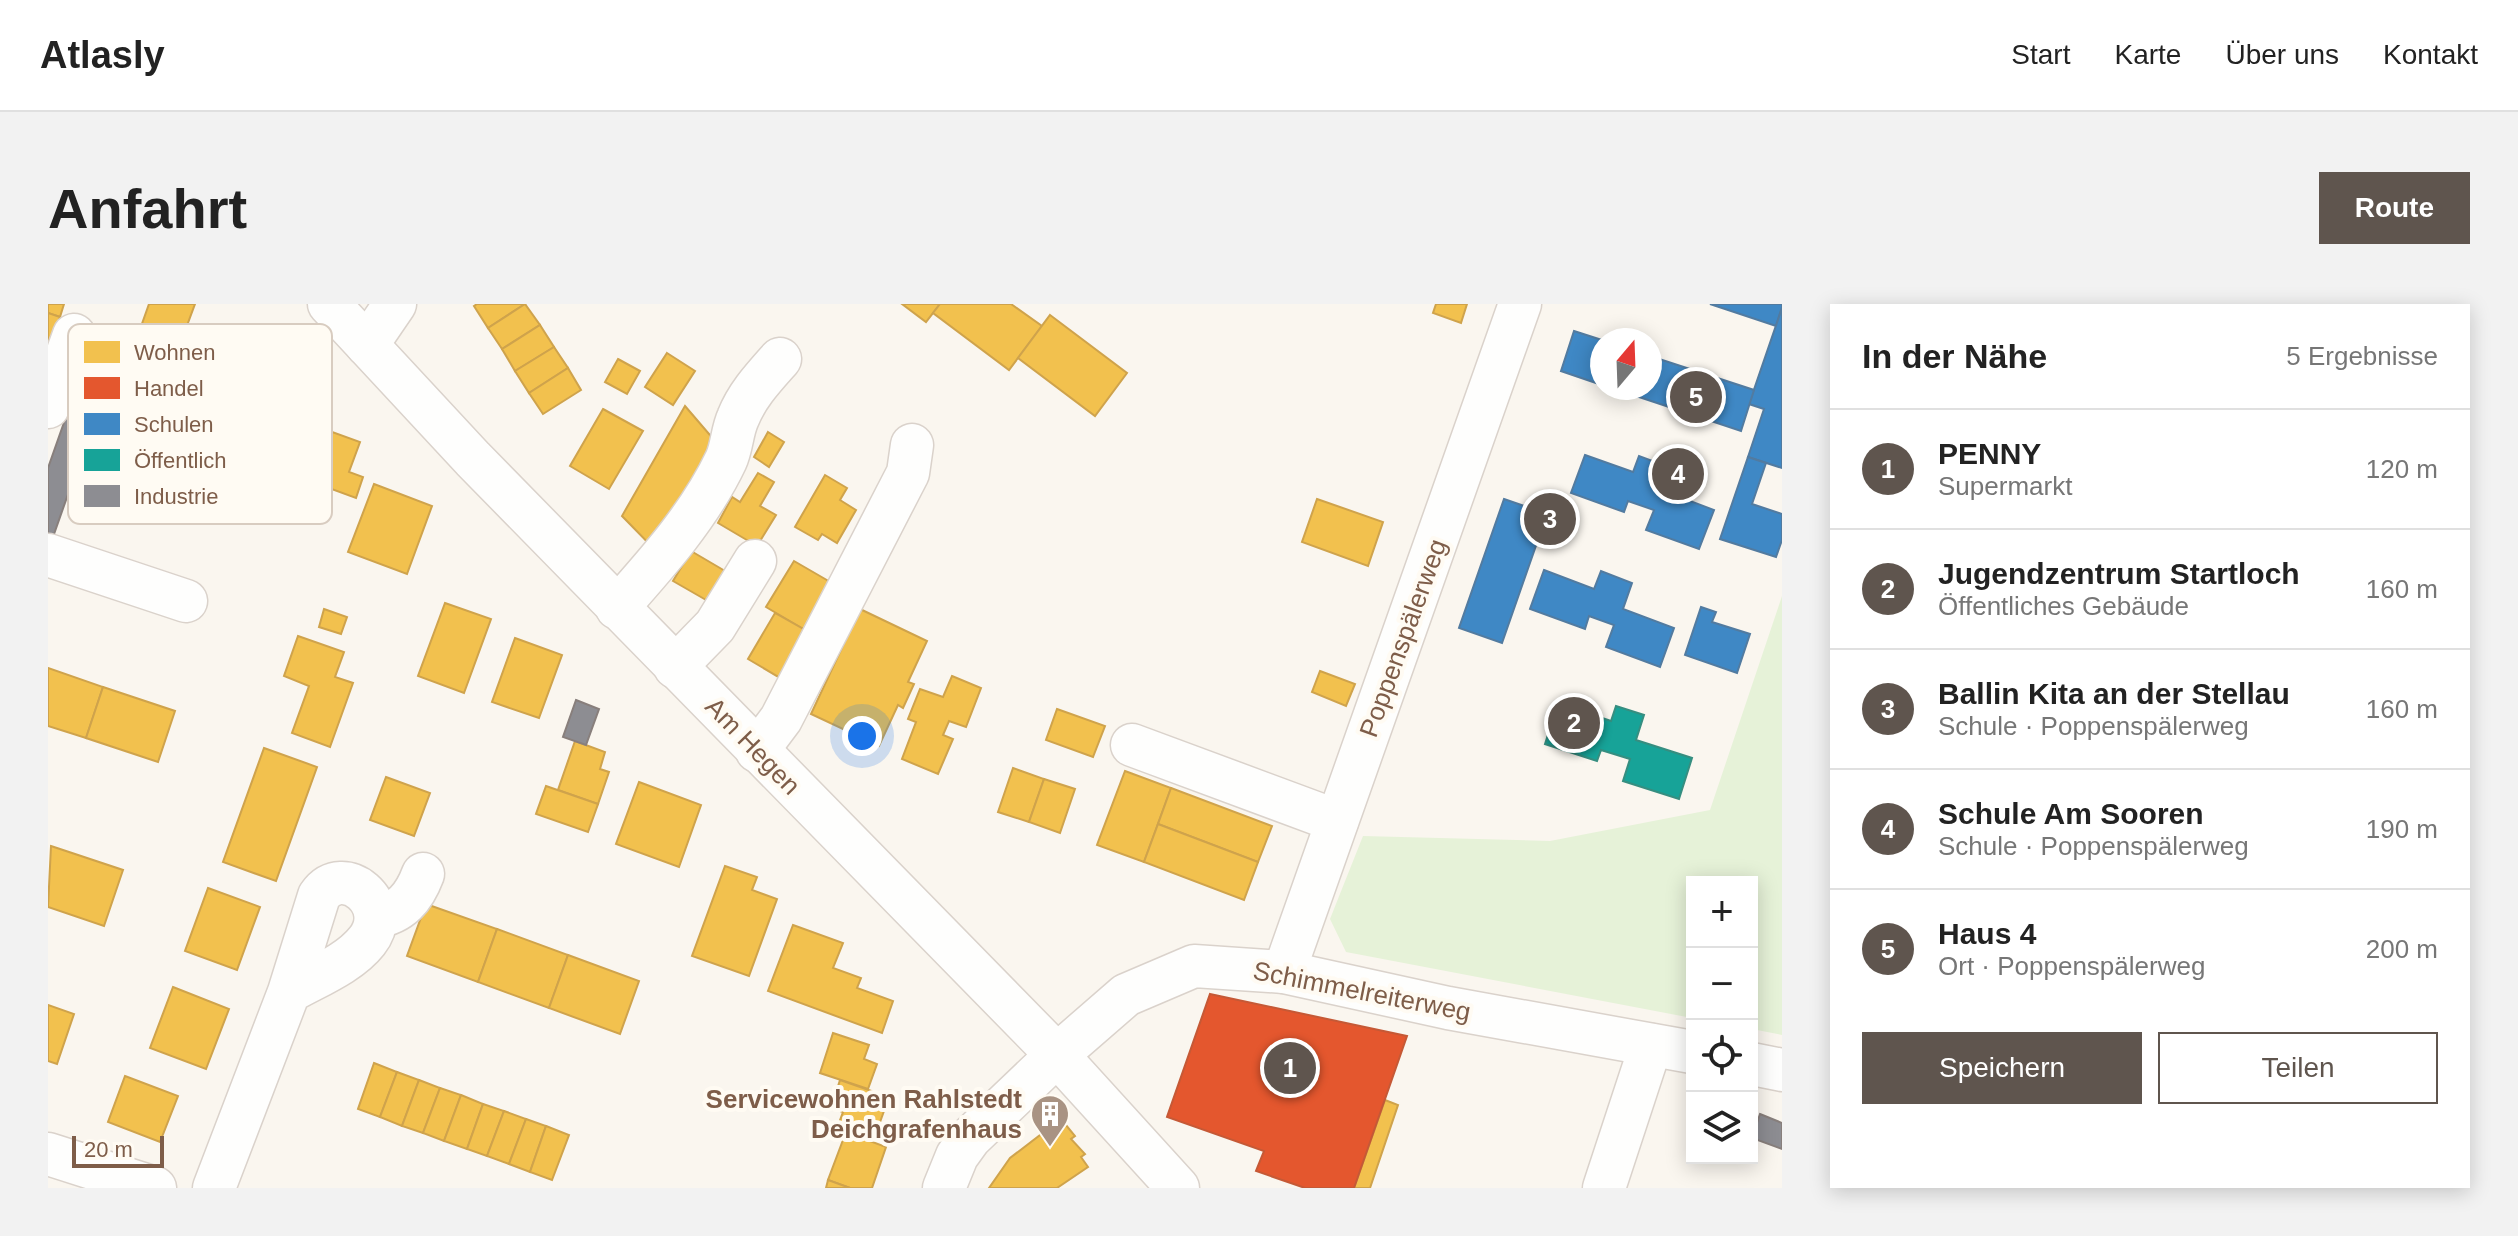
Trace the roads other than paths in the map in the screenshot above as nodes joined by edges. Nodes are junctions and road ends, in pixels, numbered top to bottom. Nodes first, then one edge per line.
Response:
1 (329, 304) edge
2 (395, 304) edge
3 (1520, 304) edge
4 (367, 345) junction
5 (68, 352) edge
6 (780, 359) dead end
7 (48, 407) edge
8 (912, 445) dead end
9 (48, 555) edge
10 (755, 561) dead end
11 (186, 601) dead end
12 (617, 608) junction
13 (675, 667) junction
14 (1132, 745) dead end
15 (757, 751) junction
16 (1337, 821) junction
17 (423, 874) dead end
18 (376, 917) junction
19 (1284, 972) junction
20 (289, 992) junction
21 (1651, 1045) junction
22 (1686, 1051) edge
23 (1057, 1055) junction
24 (1758, 1065) edge
25 (1782, 1070) edge
26 (48, 1154) edge
27 (155, 1188) edge
28 (214, 1188) edge
29 (944, 1188) edge
30 (1178, 1188) edge
31 (1604, 1188) edge

1 - 4 street, Am Hegen
2 - 4 street
3 - 16 street, Poppenspälerweg
4 - 12 street, Am Hegen
5 - 7 street
6 - 12 street
8 - 15 street
9 - 11 street
10 - 13 street
12 - 13 street, Am Hegen
13 - 15 street, Am Hegen
14 - 16 street
15 - 23 street, Am Hegen
16 - 19 street, Poppenspälerweg
17 - 18 street
18 - 20 street
18 - 20 street
19 - 21 street, Schimmelreiterweg
19 - 23 street, Schimmelreiterweg
20 - 28 street
21 - 22 street, Schimmelreiterweg
21 - 31 street
23 - 29 street, Schimmelreiterweg
23 - 30 street, Am Hegen
24 - 25 street
26 - 27 street

